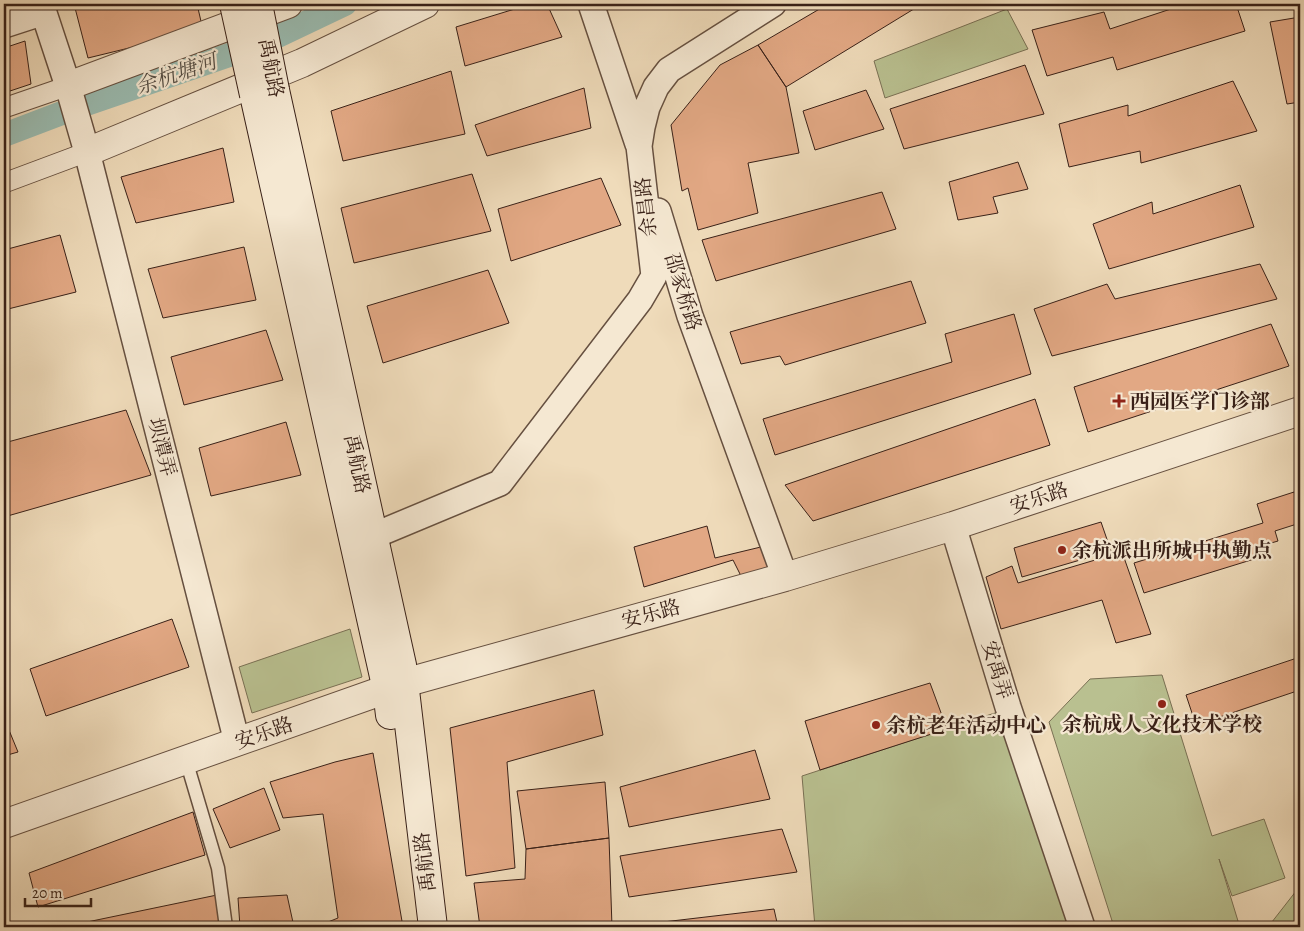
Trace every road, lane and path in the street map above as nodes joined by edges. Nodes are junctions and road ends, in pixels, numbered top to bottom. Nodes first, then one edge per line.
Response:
1 (234, 4) edge
2 (258, 4) edge
3 (288, 4) edge
4 (425, 4) edge
5 (590, 4) edge
6 (773, 4) edge
7 (43, 8) edge
8 (4, 25) edge
9 (69, 90) junction
10 (265, 93) junction
11 (4, 108) edge
12 (639, 146) junction
13 (87, 152) junction
14 (4, 183) edge
15 (1300, 411) edge
16 (953, 526) junction
17 (373, 536) junction
18 (785, 577) junction
19 (396, 687) junction
20 (236, 742) junction
21 (186, 760) junction
22 (4, 824) edge
23 (226, 927) edge
24 (418, 927) edge
25 (432, 927) edge
26 (1082, 927) edge

1 - 10 street, bridge
2 - 10 street, 禹航路, bridge
3 - 9 street
4 - 13 street
5 - 12 street, 邵家桥路
6 - 12 street, 余昌路
7 - 8 street
7 - 9 street, 坝潭弄
9 - 11 street
9 - 13 street, 坝潭弄
10 - 17 street, 禹航路
10 - 19 street, 禹航路
12 - 17 street, 余昌路
12 - 18 street, 邵家桥路
13 - 14 street
13 - 20 street, 坝潭弄
15 - 16 street, 安乐路
16 - 18 street, 安乐路
16 - 26 street, 安禹弄
17 - 19 street, 禹航路
18 - 19 street, 安乐路
19 - 20 street, 安乐路
19 - 24 street, 禹航路
19 - 25 street, 禹航路
20 - 21 street, 安乐路
21 - 22 street, 安乐路
21 - 23 lane

